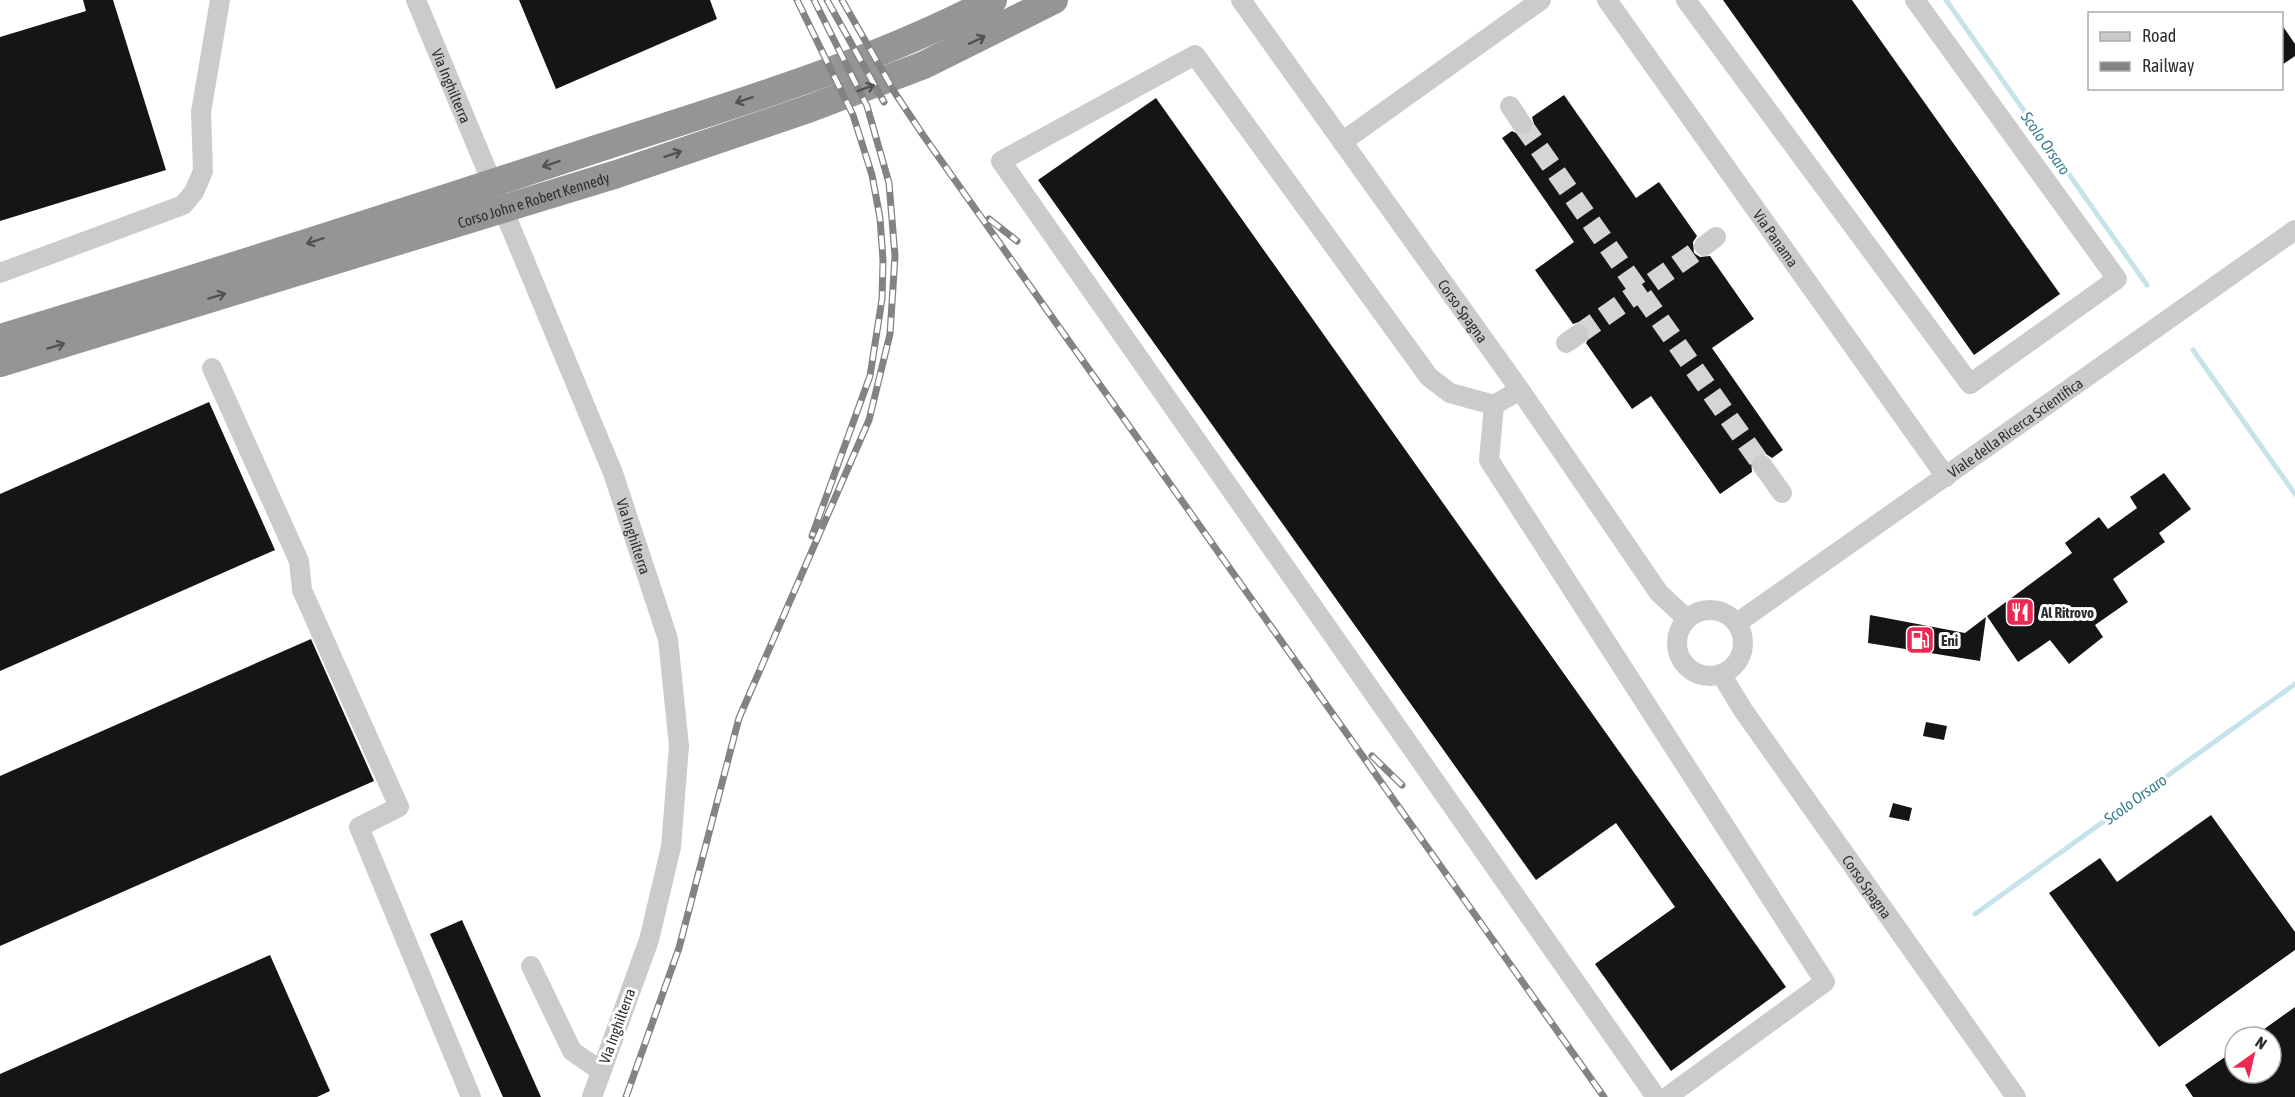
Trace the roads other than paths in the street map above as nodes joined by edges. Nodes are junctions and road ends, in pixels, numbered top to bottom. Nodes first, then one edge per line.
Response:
1 (220, 0) edge
2 (416, 0) edge
3 (993, 0) edge
4 (1053, 0) edge
5 (1241, 0) edge
6 (1541, 0) edge
7 (1607, 0) edge
8 (1686, 0) edge
9 (1915, 0) edge
10 (1510, 106) dead end
11 (1522, 124) tunnel mouth
12 (1342, 142) junction
13 (2295, 230) edge
14 (380, 233) junction
15 (0, 273) edge
16 (0, 338) edge
17 (0, 363) edge
18 (212, 368) dead end
19 (1520, 390) junction
20 (1494, 405) junction
21 (1762, 465) tunnel mouth
22 (1946, 477) junction
23 (1782, 493) dead end
24 (1686, 620) junction
25 (1737, 623) junction
26 (1721, 674) junction
27 (531, 966) dead end
28 (601, 1071) junction
29 (471, 1097) edge
30 (592, 1097) edge
31 (1656, 1097) edge
32 (1667, 1097) edge
33 (2016, 1097) edge

1 - 15 street
2 - 28 street, Via Inghilterra
3 -> 14 highway, Corso John e Robert Kennedy
14 -> 4 highway, Corso John e Robert Kennedy
5 - 12 street, Corso Spagna
6 - 12 street
7 - 22 street, Via Panama
8 - 9 street
10 - 11 street
12 - 19 street, Corso Spagna
13 - 22 street, Viale della Ricerca Scientifica
14 -> 16 highway, Corso John e Robert Kennedy
17 -> 14 highway, Corso John e Robert Kennedy
18 - 29 street
19 - 20 street
19 - 24 street, Corso Spagna
20 - 31 street
20 - 32 street
21 - 23 street
22 - 25 street, Viale della Ricerca Scientifica
24 - 25 street
24 - 26 street
25 - 26 street
26 - 33 street, Corso Spagna
27 - 28 street
28 - 30 street, Via Inghilterra

